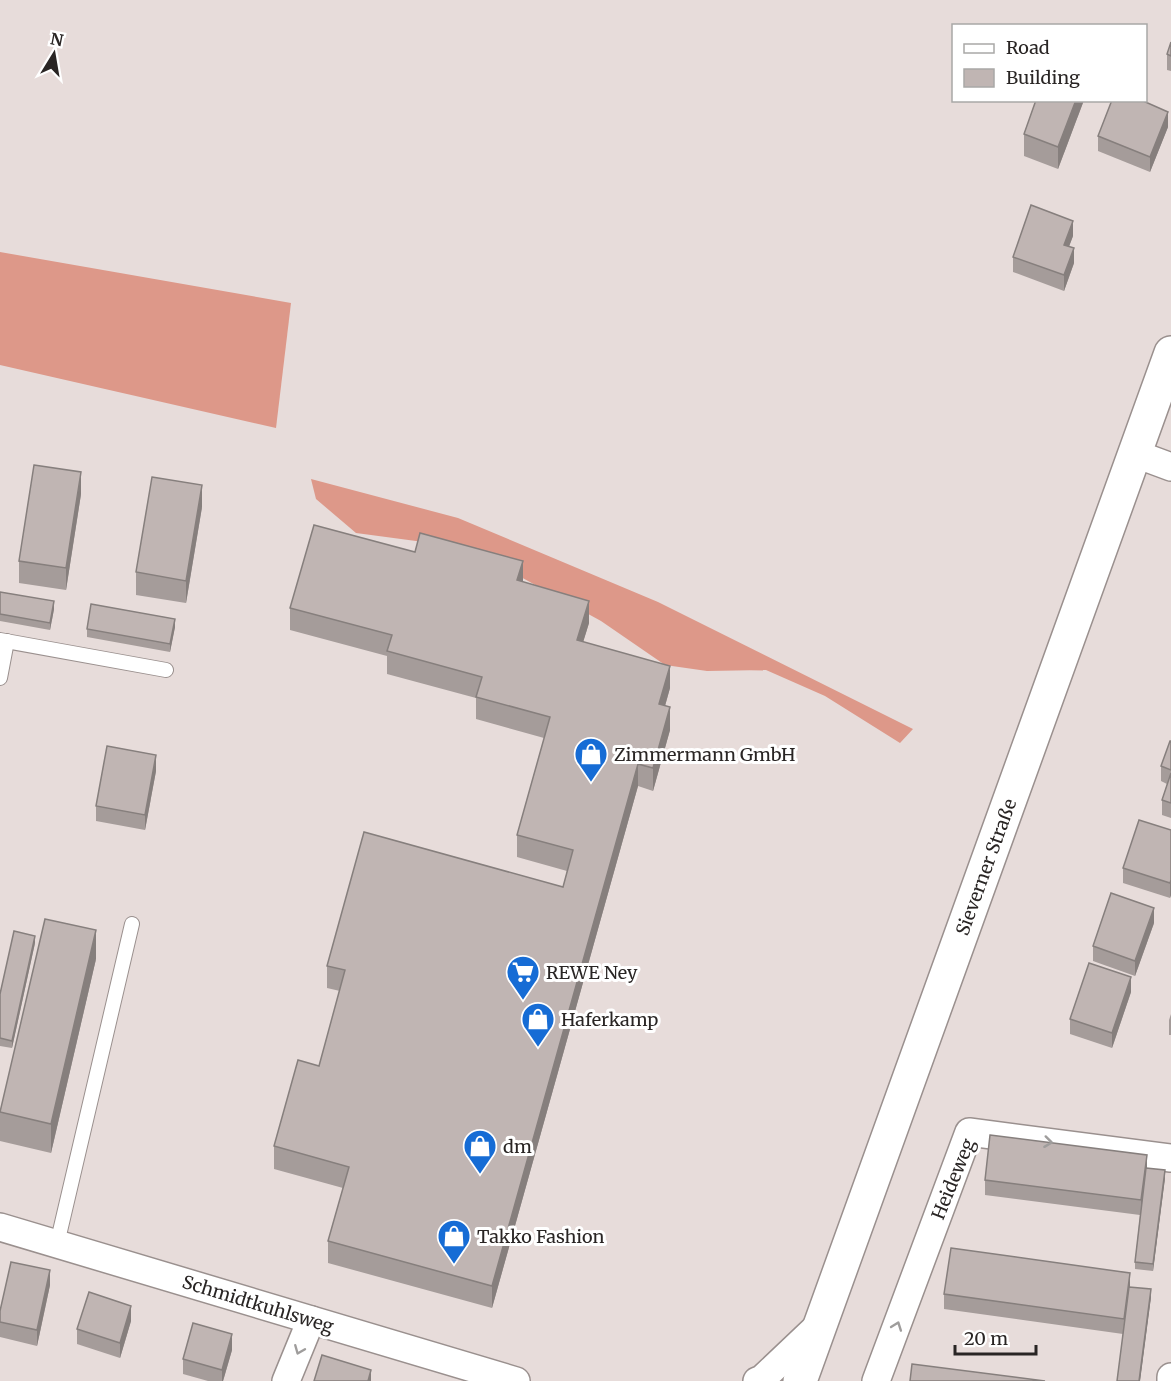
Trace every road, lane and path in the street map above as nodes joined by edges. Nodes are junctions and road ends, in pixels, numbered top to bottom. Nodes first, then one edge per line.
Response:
1 (1171, 353) edge
2 (1136, 454) junction
3 (1171, 467) edge
4 (4, 640) edge
5 (166, 670) dead end
6 (0, 678) edge
7 (132, 924) dead end
8 (1171, 1158) edge
9 (0, 1227) edge
10 (57, 1244) junction
11 (311, 1320) junction
12 (820, 1324) junction
13 (286, 1381) edge
14 (516, 1381) edge
15 (757, 1381) edge
16 (800, 1381) edge
17 (876, 1381) edge

1 - 2 main road, Sieverner Straße
2 - 3 street
2 - 12 main road, Sieverner Straße
4 - 5 lane
4 - 6 lane
7 - 10 lane
17 -> 8 street, Heideweg
9 - 10 street, Schmidtkuhlsweg
10 - 11 street, Schmidtkuhlsweg
11 -> 13 street
11 - 14 street, Schmidtkuhlsweg
12 - 15 street
12 - 16 main road, Sieverner Straße

